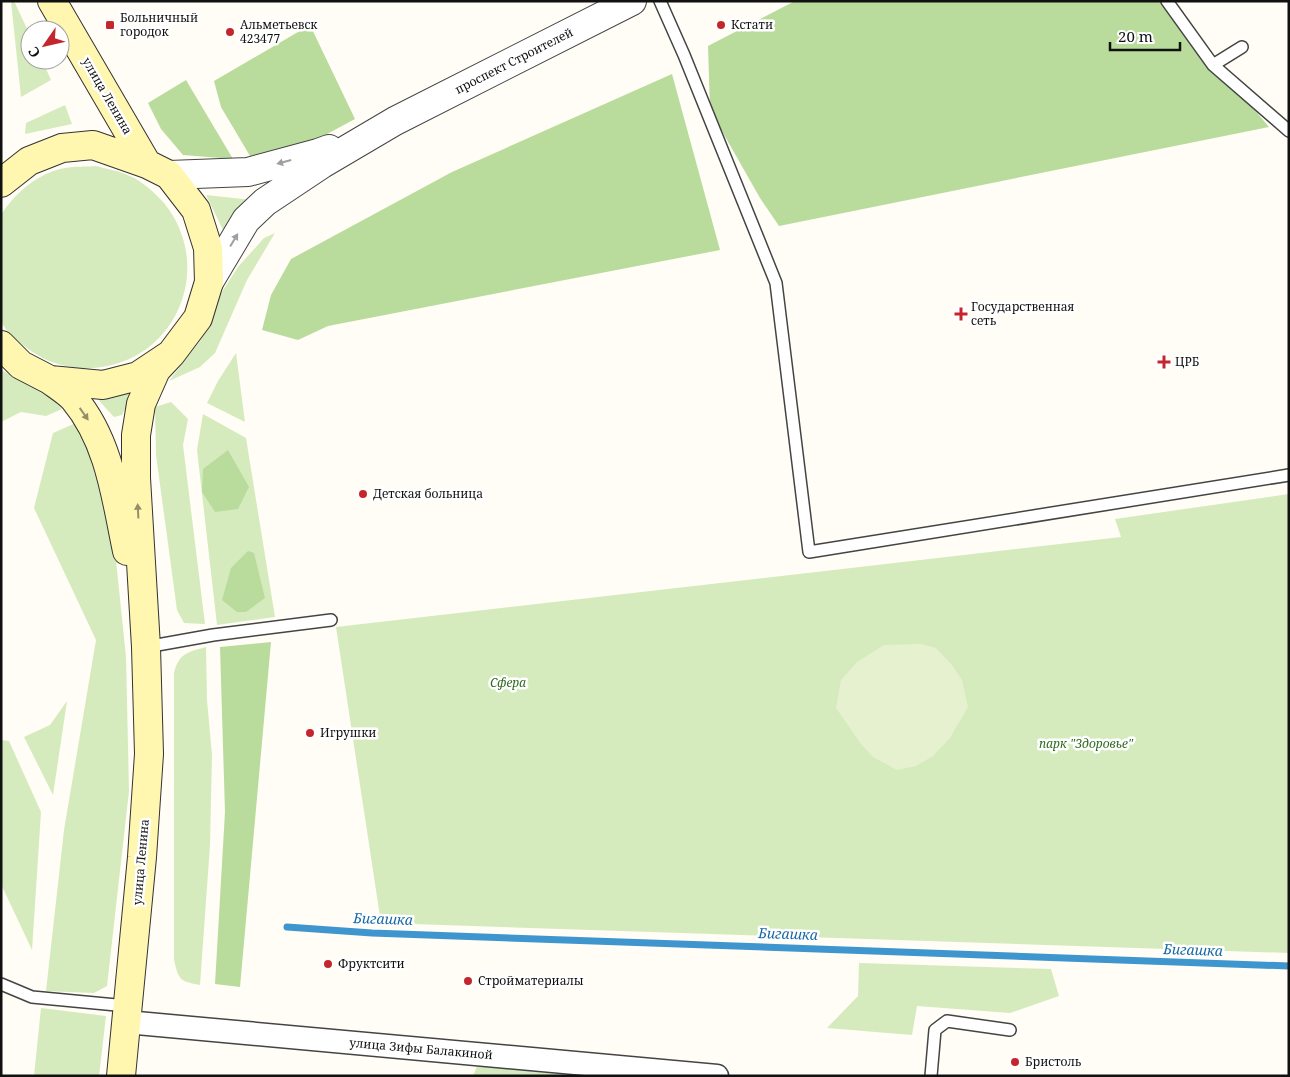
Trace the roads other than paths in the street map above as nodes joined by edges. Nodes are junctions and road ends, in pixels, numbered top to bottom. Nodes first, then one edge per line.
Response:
1 (52, 1) edge
2 (632, 1) edge
3 (660, 1) edge
4 (1167, 1) edge
5 (1242, 47) dead end
6 (1213, 65) junction
7 (395, 121) junction
8 (1289, 131) edge
9 (158, 170) junction
10 (1, 184) edge
11 (209, 282) junction
12 (1, 345) edge
13 (171, 354) junction
14 (11, 361) edge
15 (50, 380) junction
16 (1289, 475) edge
17 (331, 620) dead end
18 (146, 647) junction
19 (1, 984) edge
20 (126, 1014) junction
21 (1010, 1030) dead end
22 (121, 1076) edge
23 (717, 1076) edge
24 (931, 1076) edge

1 - 9 main road, улица Ленина
2 - 7 street, проспект Строителей
3 - 16 lane
4 - 6 lane
5 - 6 lane
6 - 8 lane
7 -> 9 street, проспект Строителей
11 -> 7 street, проспект Строителей
9 - 10 main road
9 - 11 main road, улица Ленина
11 - 13 main road, улица Ленина
12 - 14 main road
13 - 15 main road
18 -> 13 main road, улица Ленина
14 - 15 main road
15 -> 18 main road
17 - 18 lane
18 - 20 main road, улица Ленина
19 - 20 lane
20 - 22 main road, улица Ленина
20 - 23 street, улица Зифы Балакиной
21 - 24 lane

